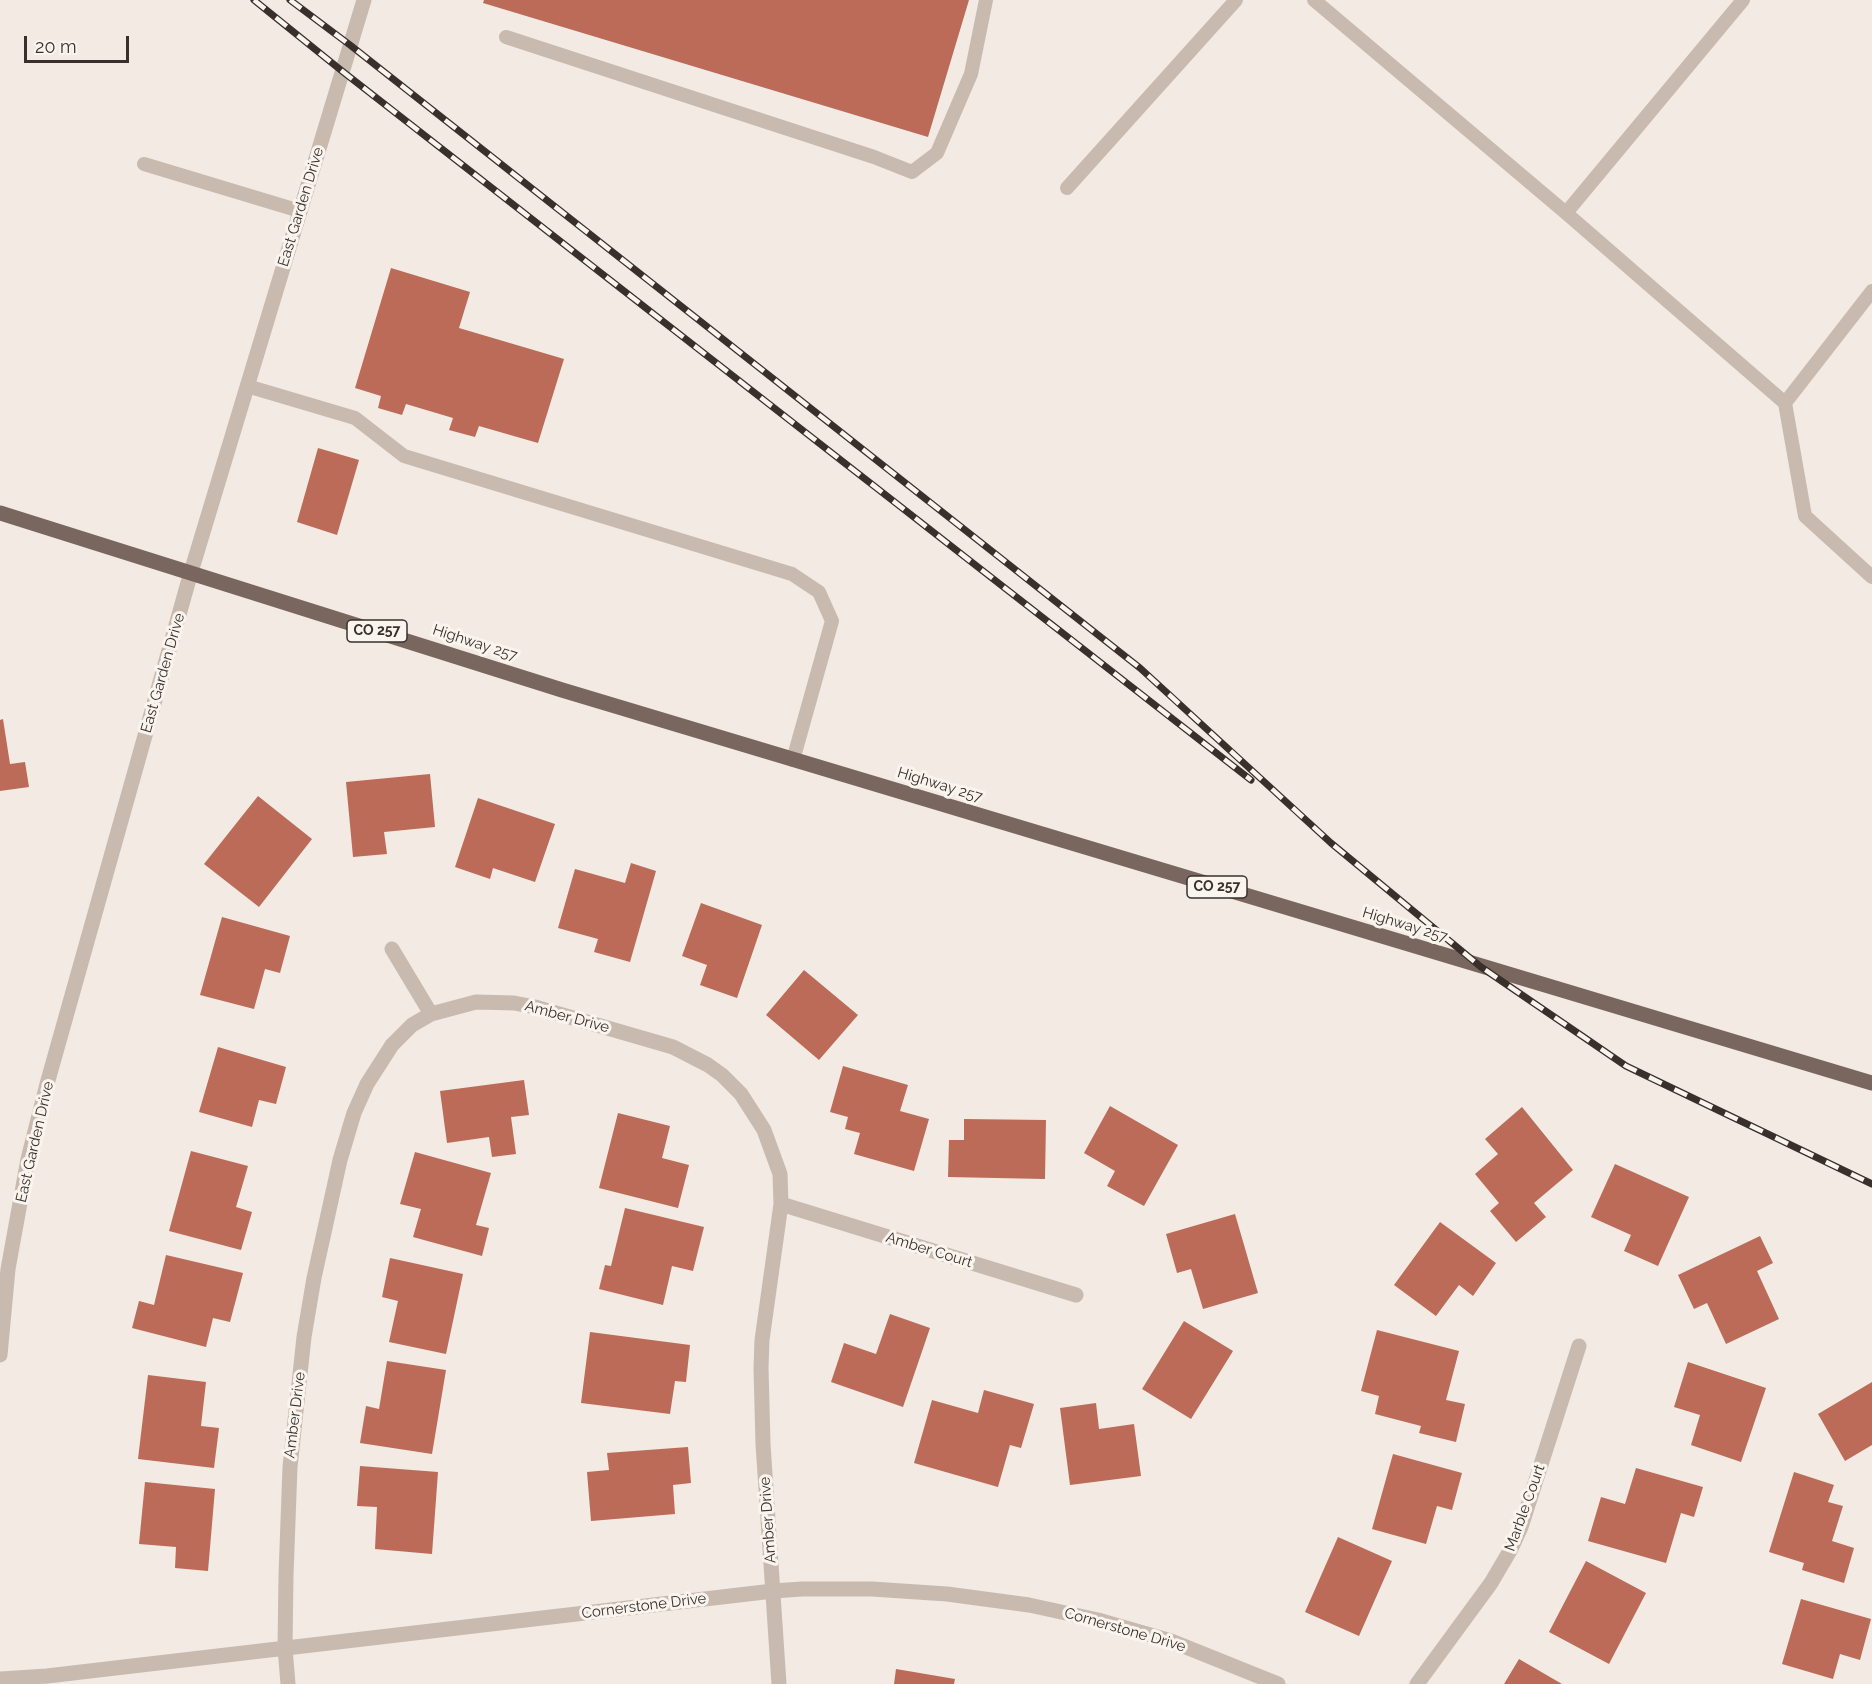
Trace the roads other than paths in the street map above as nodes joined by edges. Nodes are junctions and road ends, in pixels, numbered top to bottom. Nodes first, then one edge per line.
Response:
1 (364, 0) edge
2 (986, 0) edge
3 (1236, 0) edge
4 (1314, 0) edge
5 (1743, 0) edge
6 (506, 37) dead end
7 (144, 164) dead end
8 (1067, 188) dead end
9 (300, 211) junction
10 (1566, 213) junction
11 (1872, 291) edge
12 (247, 386) junction
13 (1785, 404) junction
14 (0, 513) edge
15 (191, 572) junction
16 (1872, 577) edge
17 (793, 760) junction
18 (392, 949) dead end
19 (431, 1014) junction
20 (1872, 1083) edge
21 (781, 1204) junction
22 (4, 1268) edge
23 (1076, 1295) dead end
24 (1579, 1346) dead end
25 (0, 1355) edge
26 (773, 1591) junction
27 (285, 1648) junction
28 (0, 1679) edge
29 (288, 1684) edge
30 (779, 1684) edge
31 (1278, 1684) edge
32 (1417, 1684) edge

1 - 9 street, East Garden Drive
2 - 6 lane
3 - 8 lane
4 - 10 lane
5 - 10 lane
7 - 9 lane
9 - 12 street, East Garden Drive
10 - 13 lane
11 - 13 lane
12 - 15 street, East Garden Drive
12 - 17 lane
13 - 16 lane
14 - 15 main road, Highway 257 / CO 257
15 - 17 main road, Highway 257 / CO 257
15 - 22 street, East Garden Drive
17 - 20 main road, Highway 257 / CO 257
18 - 19 street
19 - 21 street, Amber Drive
19 - 27 street, Amber Drive
21 - 23 street, Amber Court
21 - 26 street, Amber Drive
22 - 25 street, East Garden Drive
24 - 32 street, Marble Court
26 - 27 street, Cornerstone Drive
26 - 30 street, Amber Drive
26 - 31 street, Cornerstone Drive
27 - 28 street, Cornerstone Drive
27 - 29 street, Amber Drive

